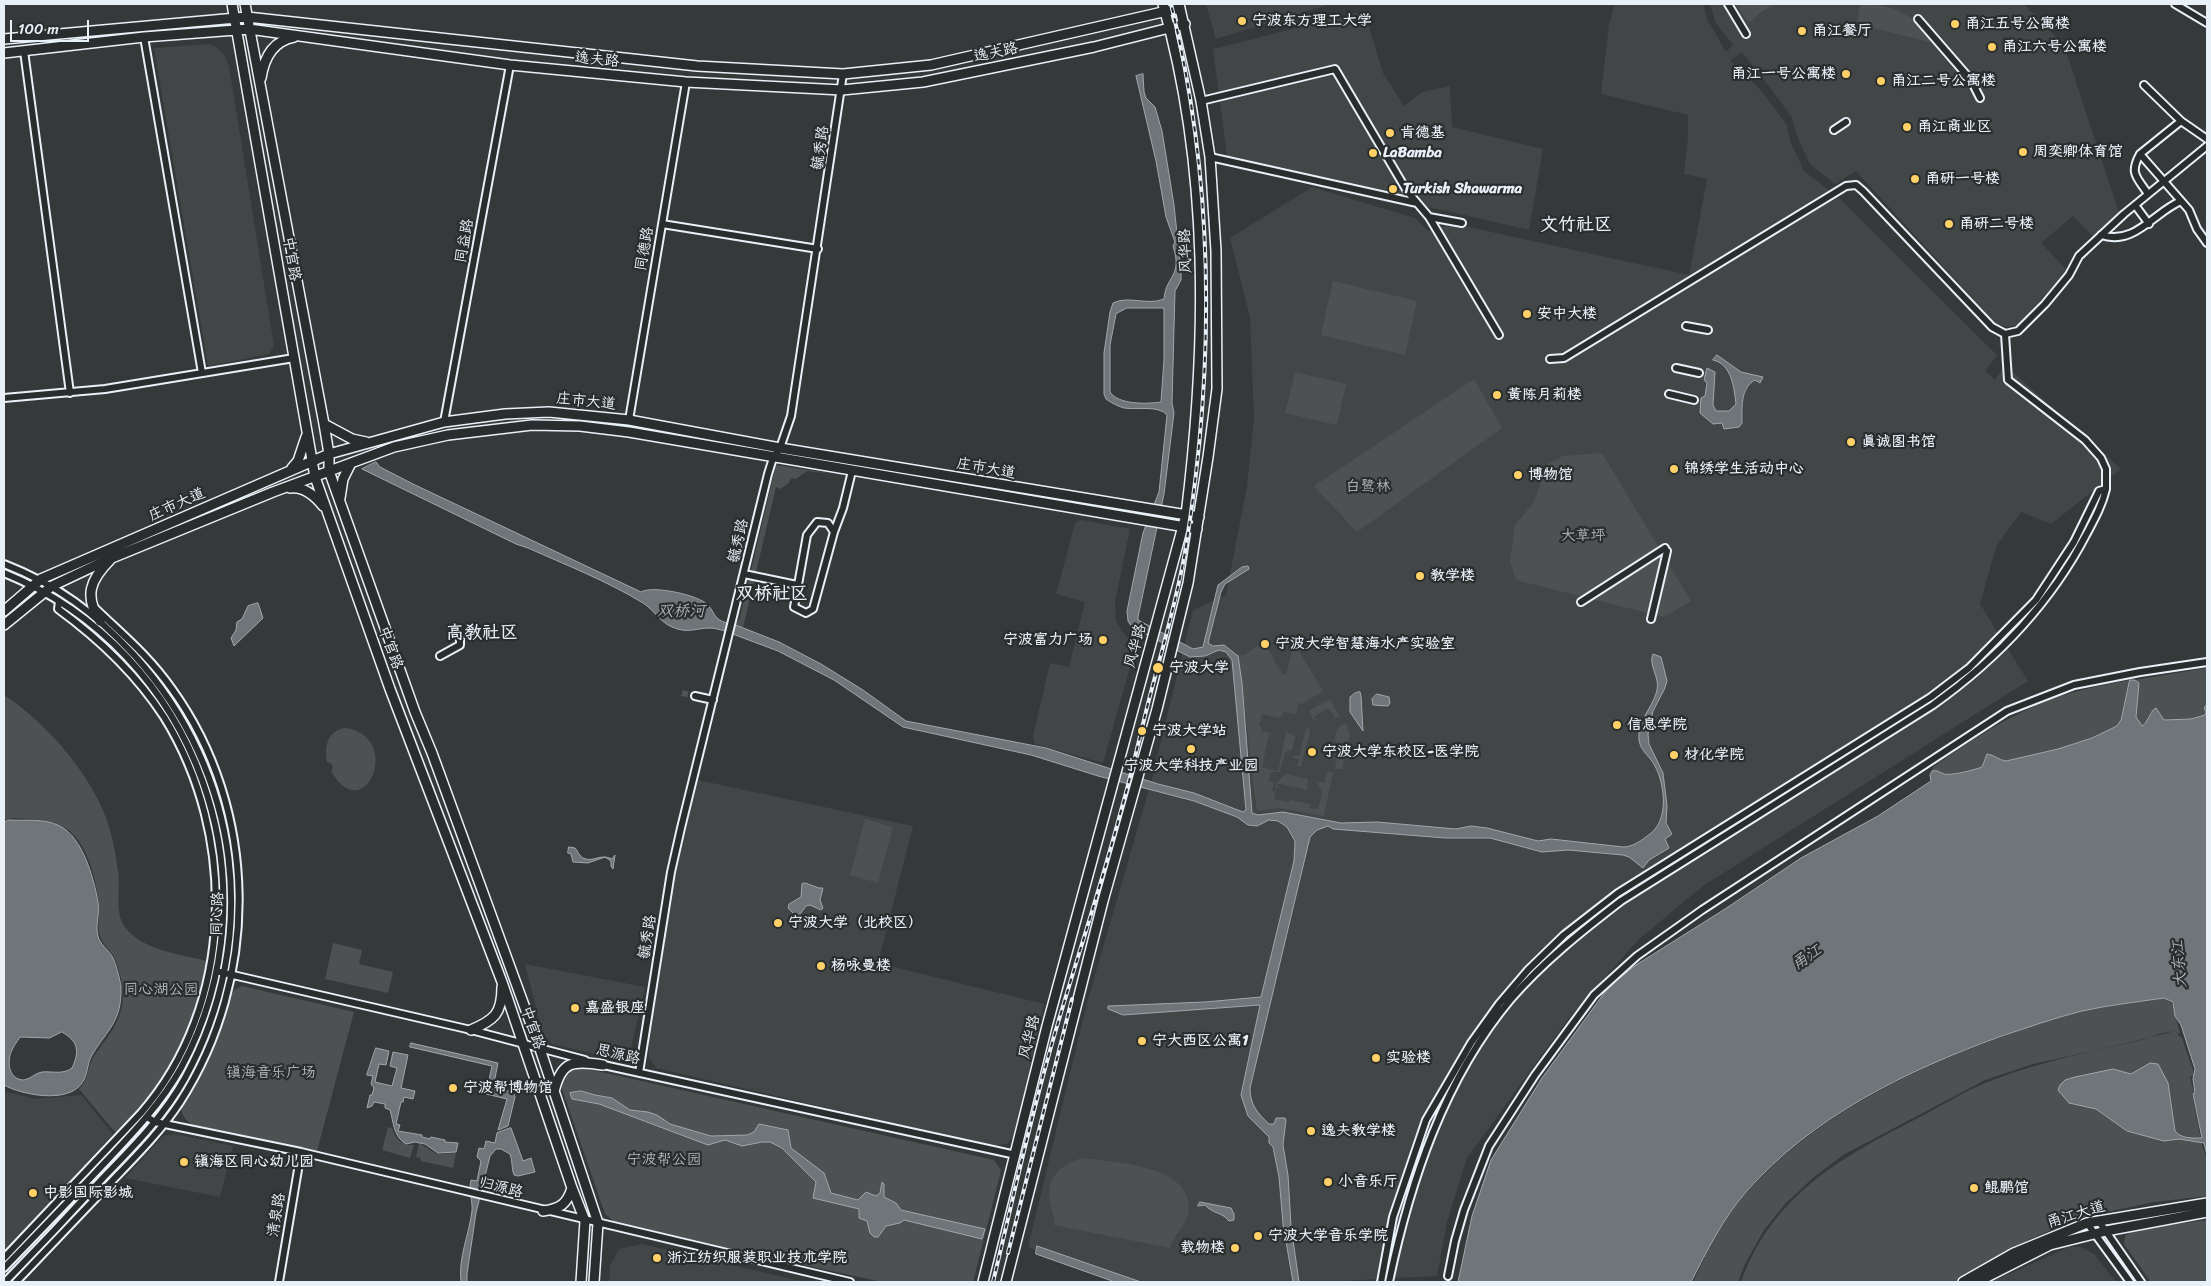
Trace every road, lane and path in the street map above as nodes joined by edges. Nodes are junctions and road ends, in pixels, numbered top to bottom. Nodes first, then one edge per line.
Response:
1 (232, 4) edge
2 (245, 4) edge
3 (1728, 4) edge
4 (2175, 4) edge
5 (1180, 6) edge
6 (1164, 8) edge
7 (234, 17) junction
8 (247, 17) junction
9 (1918, 19) dead end
10 (2207, 23) edge
11 (1185, 24) junction
12 (1170, 28) junction
13 (237, 29) junction
14 (249, 29) junction
15 (1746, 34) dead end
16 (299, 36) junction
17 (144, 37) junction
18 (4, 39) edge
19 (24, 52) junction
20 (4, 53) edge
21 (510, 65) junction
22 (843, 74) junction
23 (686, 82) junction
24 (2144, 85) dead end
25 (260, 86) junction
26 (842, 90) junction
27 (1980, 98) dead end
28 (1201, 101) junction
29 (2182, 121) junction
30 (1846, 122) dead end
31 (1834, 130) dead end
32 (2207, 139) edge
33 (2207, 146) edge
34 (2140, 154) junction
35 (1210, 157) junction
36 (2165, 181) junction
37 (2148, 194) junction
38 (2181, 201) junction
39 (1417, 203) junction
40 (2135, 205) junction
41 (1429, 217) junction
42 (1462, 223) dead end
43 (662, 224) junction
44 (2149, 224) junction
45 (2101, 235) junction
46 (2207, 243) edge
47 (818, 249) junction
48 (1686, 326) dead end
49 (1708, 330) dead end
50 (2005, 334) junction
51 (1499, 335) dead end
52 (294, 358) junction
53 (1550, 359) dead end
54 (1676, 368) dead end
55 (202, 373) junction
56 (1699, 373) dead end
57 (70, 393) junction
58 (1669, 394) dead end
59 (4, 398) edge
60 (1694, 400) dead end
61 (629, 420) junction
62 (444, 422) junction
63 (324, 424) junction
64 (307, 432) junction
65 (369, 442) junction
66 (780, 448) junction
67 (329, 454) junction
68 (773, 458) junction
69 (312, 460) junction
70 (351, 463) junction
71 (289, 470) junction
72 (330, 471) junction
73 (852, 471) junction
74 (315, 477) junction
75 (2106, 489) junction
76 (273, 492) junction
77 (340, 501) junction
78 (326, 509) junction
79 (1186, 515) junction
80 (1199, 517) junction
81 (1179, 527) junction
82 (1197, 529) junction
83 (834, 532) junction
84 (114, 557) junction
85 (4, 564) edge
86 (4, 573) edge
87 (744, 574) junction
88 (37, 582) junction
89 (797, 585) junction
90 (52, 586) junction
91 (44, 592) junction
92 (59, 601) junction
93 (1580, 602) dead end
94 (92, 603) junction
95 (4, 611) edge
96 (1651, 619) dead end
97 (100, 621) junction
98 (4, 624) edge
99 (460, 640) dead end
100 (440, 656) dead end
101 (2207, 662) edge
102 (694, 696) tunnel mouth
103 (713, 700) junction
104 (216, 971) junction
105 (224, 973) junction
106 (232, 974) junction
107 (502, 982) junction
108 (471, 1030) junction
109 (523, 1044) junction
110 (540, 1049) junction
111 (603, 1065) junction
112 (639, 1073) junction
113 (554, 1093) junction
114 (147, 1117) junction
115 (155, 1122) junction
116 (164, 1124) junction
117 (301, 1152) junction
118 (1016, 1155) junction
119 (572, 1188) junction
120 (2207, 1202) edge
121 (543, 1211) junction
122 (2207, 1212) edge
123 (2098, 1220) junction
124 (586, 1221) junction
125 (598, 1223) junction
126 (2087, 1223) junction
127 (2106, 1231) junction
128 (2096, 1234) junction
129 (4, 1258) edge
130 (4, 1268) edge
131 (1448, 1276) dead end
132 (5, 1282) edge
133 (16, 1282) edge
134 (279, 1282) edge
135 (581, 1282) edge
136 (594, 1282) edge
137 (850, 1282) edge
138 (983, 1282) edge
139 (1006, 1282) edge
140 (1381, 1282) edge
141 (1390, 1282) edge
142 (1963, 1282) edge
143 (1977, 1282) edge
144 (2130, 1282) edge
145 (2141, 1282) edge

1 - 7 main road, 中官路
2 - 8 main road, 中官路
3 - 15 street
4 - 10 street
5 - 6 main road, 逸夫路
5 - 11 main road, 风华路
6 - 12 main road, 风华路
6 - 22 main road, 逸夫路
7 - 8 main road, 逸夫路
7 - 13 main road, 中官路
7 - 18 main road, 逸夫路
8 - 14 main road, 中官路
8 - 22 main road, 逸夫路
9 - 27 street
11 - 12 main road, 逸夫路
11 - 28 main road, 风华路
12 - 26 main road, 逸夫路
12 - 79 main road, 风华路
13 - 14 main road, 逸夫路
13 - 17 main road, 逸夫路
13 - 52 main road, 中官路
14 - 16 main road, 逸夫路
14 - 25 main road, 中官路
16 - 21 main road, 逸夫路
16 - 25 main road
17 - 19 main road, 逸夫路
17 - 55 street
19 - 20 main road, 逸夫路
19 - 57 street
21 - 23 main road, 逸夫路
21 - 62 street, 同益路
22 - 26 street, 毓秀路
23 - 26 main road, 逸夫路
23 - 43 street, 同德路
24 - 29 street
25 - 63 main road, 中官路
26 - 47 street, 毓秀路
28 - 35 main road, 风华路
28 - 39 street
29 - 32 street
29 - 34 street
30 - 31 street
33 - 36 street
34 - 36 street
34 - 37 street
35 - 39 street
35 - 80 main road, 风华路
36 - 37 street
36 - 38 street
37 - 40 street
38 - 44 street
38 - 46 street
39 - 41 street
40 - 44 street
40 - 45 street
41 - 42 street
41 - 51 street
43 - 47 street
43 - 61 street, 同德路
44 - 45 street
45 - 50 street
47 - 66 street, 毓秀路
48 - 49 street
50 - 53 street
50 - 75 street
52 - 55 street
52 - 64 main road, 中官路
54 - 56 street
55 - 57 street
57 - 59 street
58 - 60 street
61 - 62 main road, 庄市大道
61 - 66 main road, 庄市大道
62 - 65 main road, 庄市大道
63 - 65 main road
63 - 67 main road, 中官路
64 - 69 main road, 中官路
64 - 71 main road
65 - 67 main road, 庄市大道
66 - 68 street, 毓秀路
66 - 79 main road, 庄市大道
67 - 69 main road, 庄市大道
67 - 72 main road, 中官路
68 - 70 main road, 庄市大道
68 - 73 main road, 庄市大道
68 - 87 street, 毓秀路
69 - 71 main road, 庄市大道
69 - 74 main road, 中官路
70 - 72 main road, 庄市大道
70 - 77 main road
71 - 88 main road, 庄市大道
72 - 74 main road, 庄市大道
72 - 77 main road, 中官路
73 - 81 main road, 庄市大道
73 - 83 street
74 - 76 main road, 庄市大道
74 - 78 main road, 中官路
75 - 140 street
75 - 141 street
76 - 78 main road
76 - 84 main road, 庄市大道
77 - 110 main road, 中官路
78 - 107 main road, 中官路
79 - 80 main road, 庄市大道
79 - 81 main road, 风华路
80 - 82 main road, 风华路
81 - 82 main road, 庄市大道
81 - 118 main road, 风华路
82 - 139 main road, 风华路
83 - 89 street
83 - 89 street
84 - 90 main road, 庄市大道
84 - 94 main road
85 - 88 street, 同心路
86 - 88 street, 同心路
87 - 89 street
87 - 103 street, 毓秀路
88 - 90 street, 同心路
88 - 91 street, 同心路
88 - 95 main road, 庄市大道
90 - 91 main road, 庄市大道
90 - 97 street, 同心路
91 - 92 street, 同心路
91 - 98 main road, 庄市大道
92 - 104 street, 同心路
92 - 129 street
93 - 96 street
94 - 97 main road
94 - 106 street
97 - 105 street, 同心路
99 - 100 street
101 - 131 street
102 - 103 street
103 - 112 street, 毓秀路
104 - 105 street, 思源路
104 - 114 street, 同心路
105 - 106 street, 思源路
105 - 115 street, 同心路
106 - 108 street, 思源路
106 - 116 street
107 - 108 main road
107 - 109 main road, 中官路
108 - 109 street, 思源路
109 - 110 street, 思源路
109 - 119 main road, 中官路
110 - 111 street, 思源路
110 - 113 main road, 中官路
111 - 112 street, 思源路
111 - 113 main road
112 - 118 street, 思源路
113 - 125 main road, 中官路
114 - 115 street, 归源路
114 - 130 street, 同心路
115 - 116 street, 归源路
115 - 132 street, 同心路
116 - 117 street, 归源路
116 - 133 street
117 - 121 street, 归源路
117 - 134 street, 清泉路
118 - 138 main road, 风华路
119 - 121 main road
119 - 124 main road, 中官路
120 - 123 main road, 甬江大道
121 - 124 street, 归源路
122 - 127 main road, 甬江大道
123 - 126 main road, 甬江大道
123 - 127 street
124 - 125 street, 归源路
124 - 135 main road, 中官路
125 - 136 main road, 中官路
125 - 137 street, 归源路
126 - 128 street
126 - 142 main road, 甬江大道
127 - 128 main road, 甬江大道
127 - 145 street
128 - 143 main road, 甬江大道
128 - 144 street

